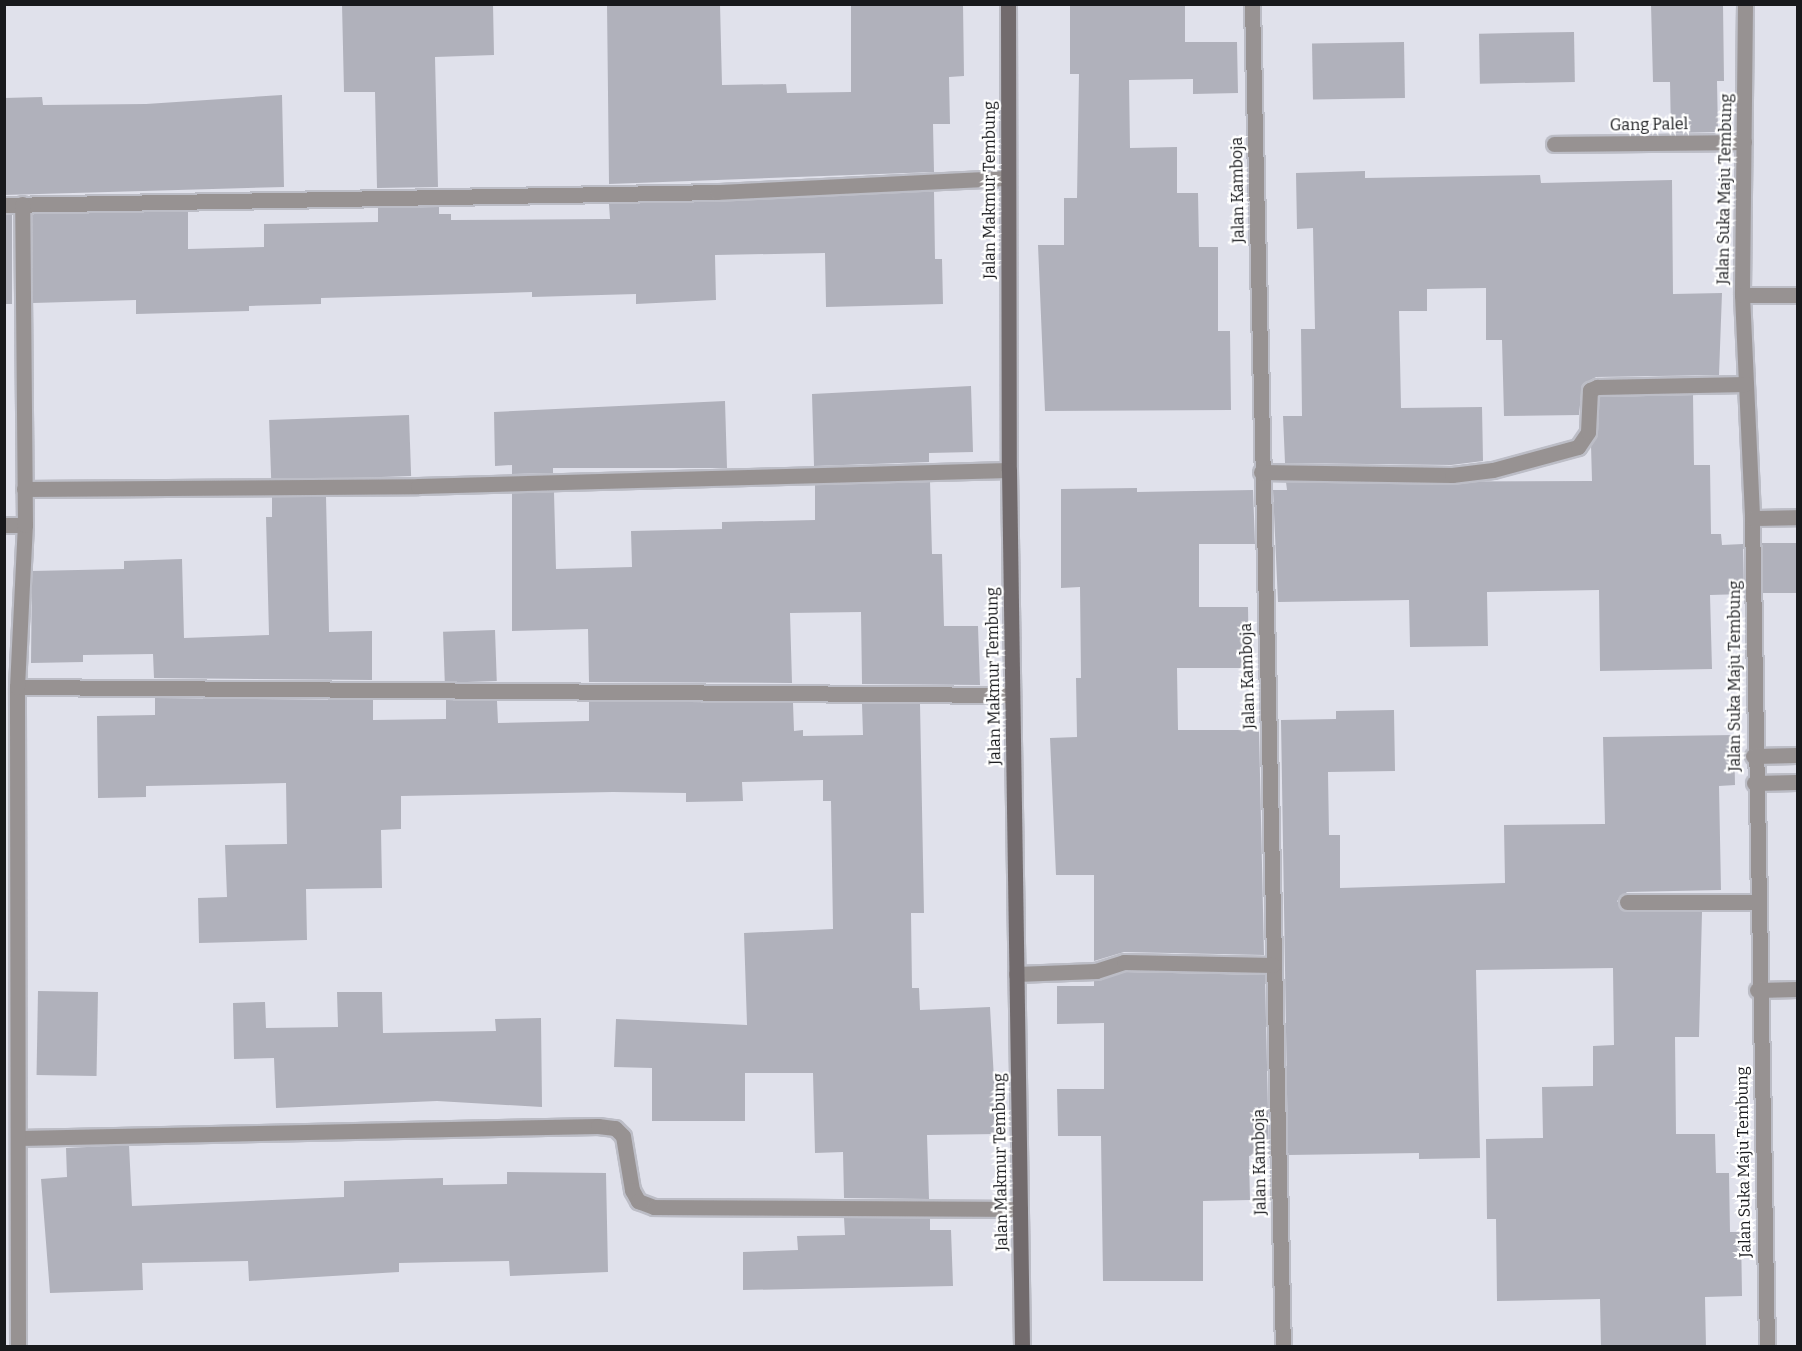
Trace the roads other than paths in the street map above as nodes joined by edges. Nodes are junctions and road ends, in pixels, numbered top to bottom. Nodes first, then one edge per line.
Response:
1 (1008, 4) edge
2 (1252, 4) edge
3 (1745, 4) edge
4 (1744, 142) junction
5 (1554, 144) dead end
6 (1008, 178) junction
7 (22, 204) junction
8 (4, 205) edge
9 (1742, 295) junction
10 (1797, 295) edge
11 (1746, 384) junction
12 (1009, 470) junction
13 (1261, 472) junction
14 (24, 489) junction
15 (1797, 517) edge
16 (1752, 518) junction
17 (4, 525) edge
18 (25, 525) junction
19 (17, 687) junction
20 (1012, 694) junction
21 (1797, 755) edge
22 (1753, 756) junction
23 (1797, 782) edge
24 (1754, 783) junction
25 (1627, 902) dead end
26 (1756, 902) junction
27 (10, 924) edge
28 (1273, 964) junction
29 (1016, 974) junction
30 (1797, 989) edge
31 (1758, 990) junction
32 (19, 1138) junction
33 (1020, 1209) junction
34 (13, 1342) edge
35 (1022, 1347) edge
36 (1283, 1347) edge
37 (1767, 1347) edge

1 - 6 street, Jalan Makmur Tembung
2 - 13 street, Jalan Kamboja
3 - 4 street, Jalan Suka Maju Tembung
4 - 5 street, Gang Palel
4 - 9 street, Jalan Suka Maju Tembung
6 - 7 street
6 - 12 street, Jalan Makmur Tembung
7 - 8 street
7 - 14 street
9 - 10 street
9 - 11 street, Jalan Suka Maju Tembung
11 - 13 street
11 - 16 street, Jalan Suka Maju Tembung
12 - 14 street
12 - 20 street, Jalan Makmur Tembung
13 - 28 street, Jalan Kamboja
14 - 18 street
15 - 16 street
16 - 22 street, Jalan Suka Maju Tembung
17 - 18 street
18 - 19 street
19 - 20 street
19 - 27 street
20 - 29 street, Jalan Makmur Tembung
21 - 22 street
22 - 24 street, Jalan Suka Maju Tembung
23 - 24 street
24 - 26 street, Jalan Suka Maju Tembung
25 - 26 street
26 - 31 street, Jalan Suka Maju Tembung
27 - 32 street
28 - 29 street
28 - 36 street, Jalan Kamboja
29 - 33 street, Jalan Makmur Tembung
30 - 31 street
31 - 37 street, Jalan Suka Maju Tembung
32 - 33 street
32 - 34 street
33 - 35 street, Jalan Makmur Tembung

